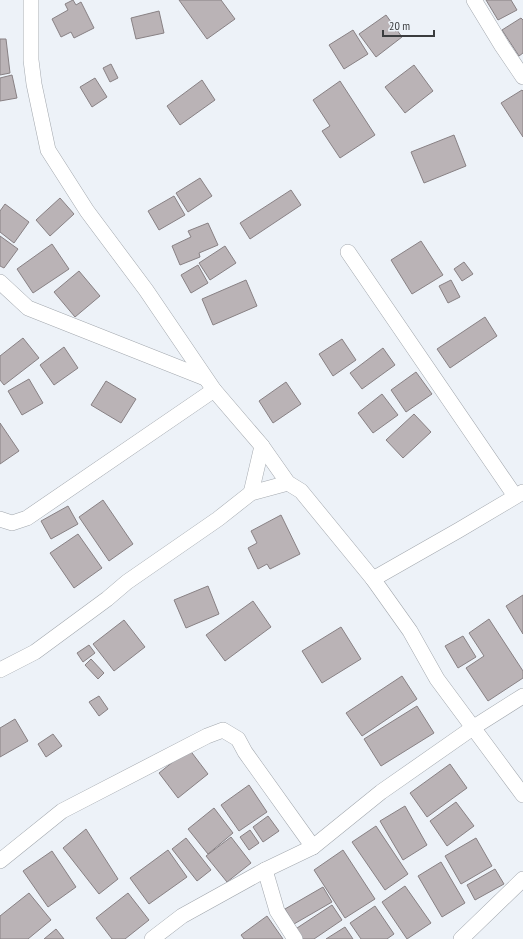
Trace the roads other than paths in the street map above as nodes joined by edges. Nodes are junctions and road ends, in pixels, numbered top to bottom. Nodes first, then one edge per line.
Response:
1 (31, 0) edge
2 (474, 0) edge
3 (523, 77) edge
4 (348, 252) dead end
5 (0, 282) edge
6 (205, 378) junction
7 (214, 390) junction
8 (262, 446) junction
9 (288, 483) junction
10 (251, 493) junction
11 (519, 494) edge
12 (0, 519) edge
13 (373, 579) junction
14 (0, 670) edge
15 (523, 696) edge
16 (474, 727) junction
17 (523, 795) edge
18 (313, 847) junction
19 (0, 861) edge
20 (265, 870) junction
21 (523, 879) edge
22 (152, 939) edge
23 (295, 939) edge
24 (461, 939) edge

1 - 6 street
2 - 3 street
4 - 11 street
5 - 6 street
6 - 7 street
7 - 8 street
7 - 12 street
8 - 9 street
8 - 10 street
9 - 10 street
9 - 13 street
10 - 14 street
11 - 13 street
13 - 16 street
15 - 16 street
16 - 17 street
16 - 18 street
18 - 19 street
18 - 20 street
20 - 22 street
20 - 23 street
21 - 24 street

